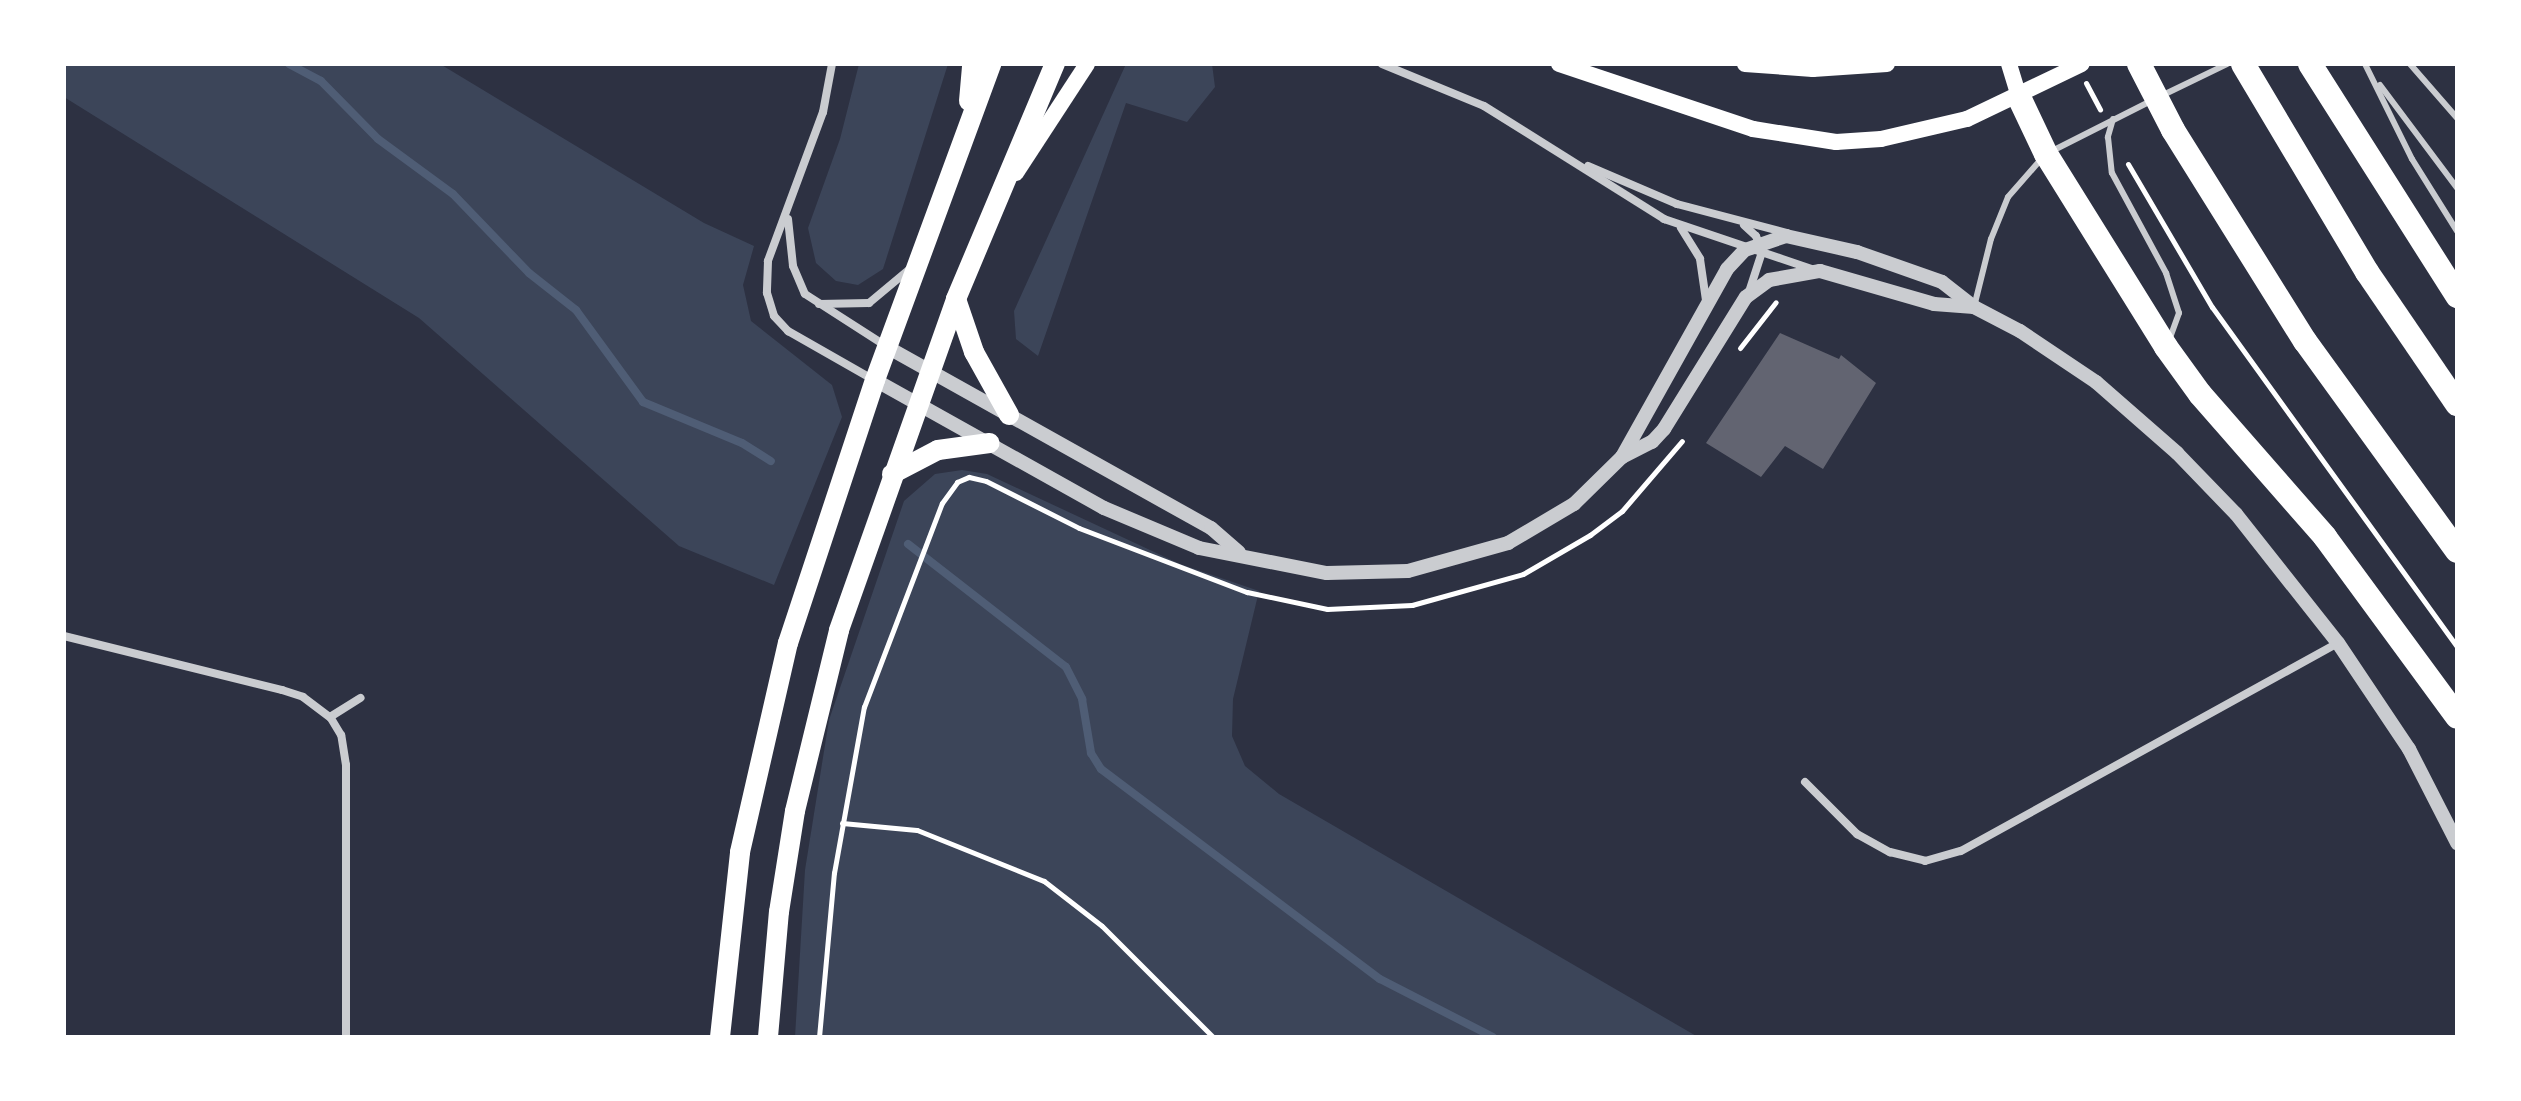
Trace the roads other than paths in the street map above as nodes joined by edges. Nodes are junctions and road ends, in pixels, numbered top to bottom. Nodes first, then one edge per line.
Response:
1 (832, 64) edge
2 (972, 64) edge
3 (991, 64) edge
4 (1055, 64) edge
5 (1087, 64) edge
6 (1382, 64) edge
7 (1559, 64) edge
8 (1745, 64) edge
9 (1887, 64) edge
10 (2009, 64) edge
11 (2082, 64) edge
12 (2139, 64) edge
13 (2227, 64) edge
14 (2243, 64) edge
15 (2310, 64) edge
16 (2365, 64) edge
17 (2410, 64) edge
18 (2370, 73) junction
19 (2019, 97) junction
20 (2457, 118) edge
21 (2113, 119) junction
22 (967, 125) junction
23 (2046, 154) junction
24 (1576, 161) junction
25 (2457, 188) edge
26 (1002, 194) junction
27 (1660, 197) junction
28 (1654, 214) junction
29 (788, 218) junction
30 (1730, 220) junction
31 (1677, 225) junction
32 (2457, 231) edge
33 (1807, 238) junction
34 (1757, 248) junction
35 (920, 259) junction
36 (1820, 271) junction
37 (2457, 296) edge
38 (1746, 297) junction
39 (956, 299) junction
40 (814, 302) junction
41 (1974, 307) junction
42 (1704, 312) junction
43 (887, 347) junction
44 (2166, 347) junction
45 (929, 371) junction
46 (875, 380) junction
47 (917, 403) junction
48 (2457, 404) edge
49 (1009, 415) junction
50 (990, 443) junction
51 (1622, 457) junction
52 (892, 474) junction
53 (2457, 551) edge
54 (1240, 553) junction
55 (64, 636) edge
56 (2338, 643) junction
57 (360, 698) dead end
58 (330, 717) junction
59 (2457, 717) edge
60 (1805, 782) dead end
61 (2457, 843) edge
62 (346, 1037) edge
63 (720, 1037) edge
64 (768, 1037) edge

1 - 29 street
2 - 22 main road
3 - 22 main road
4 - 26 main road
5 - 26 main road
6 - 24 street
7 - 19 main road
8 - 9 main road
10 - 19 main road
11 - 19 main road
12 - 53 highway
13 - 21 lane
14 - 48 highway
15 - 37 highway
16 - 18 lane
17 - 20 lane
18 - 25 lane
18 - 32 lane
19 - 23 highway
21 - 23 lane
21 - 44 lane
22 - 35 main road
23 - 41 lane
23 - 44 highway
24 - 27 street
24 - 28 street
26 - 39 main road
27 - 28 street
27 - 30 street
28 - 31 street
29 - 40 street
29 - 46 street
30 - 33 street
30 - 34 street
31 - 34 street
31 - 42 street
33 - 34 street
33 - 41 street
34 - 36 street
34 - 38 street
34 - 42 street
35 - 40 street
35 - 43 main road
36 - 38 street
36 - 41 street
38 - 51 street
39 - 45 main road
39 - 49 main road
40 - 43 street
41 - 56 street
42 - 51 street
43 - 45 street
43 - 46 main road
44 - 59 highway
45 - 47 main road
45 - 49 street
46 - 47 street
46 - 63 main road
47 - 50 street
47 - 52 main road
49 - 54 street
50 - 52 main road
50 - 54 street
51 - 54 street
52 - 64 main road
55 - 58 street
56 - 60 street
56 - 61 street
57 - 58 street
58 - 62 street

